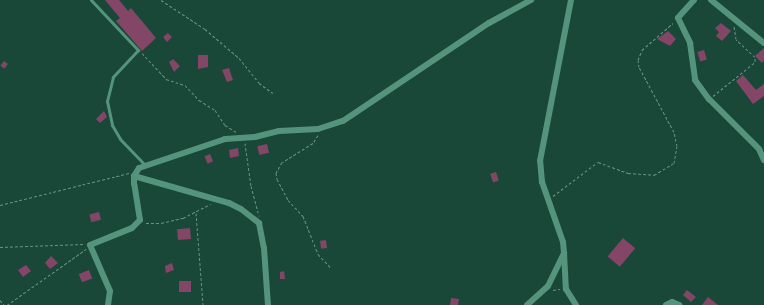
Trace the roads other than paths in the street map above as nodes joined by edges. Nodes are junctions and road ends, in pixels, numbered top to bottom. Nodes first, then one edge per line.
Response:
1 (90, 0) edge
2 (531, 0) edge
3 (571, 0) edge
4 (694, 0) edge
5 (711, 0) edge
6 (764, 43) edge
7 (764, 160) edge
8 (144, 164) junction
9 (135, 174) junction
10 (564, 253) junction
11 (108, 305) edge
12 (268, 305) edge
13 (527, 305) edge
14 (576, 305) edge
15 (666, 305) edge
16 (679, 305) edge

1 - 8 lane
2 - 8 street
3 - 10 street
4 - 7 street
5 - 6 street
8 - 9 street
9 - 11 street
9 - 12 street
10 - 13 street
10 - 14 street
15 - 16 street

